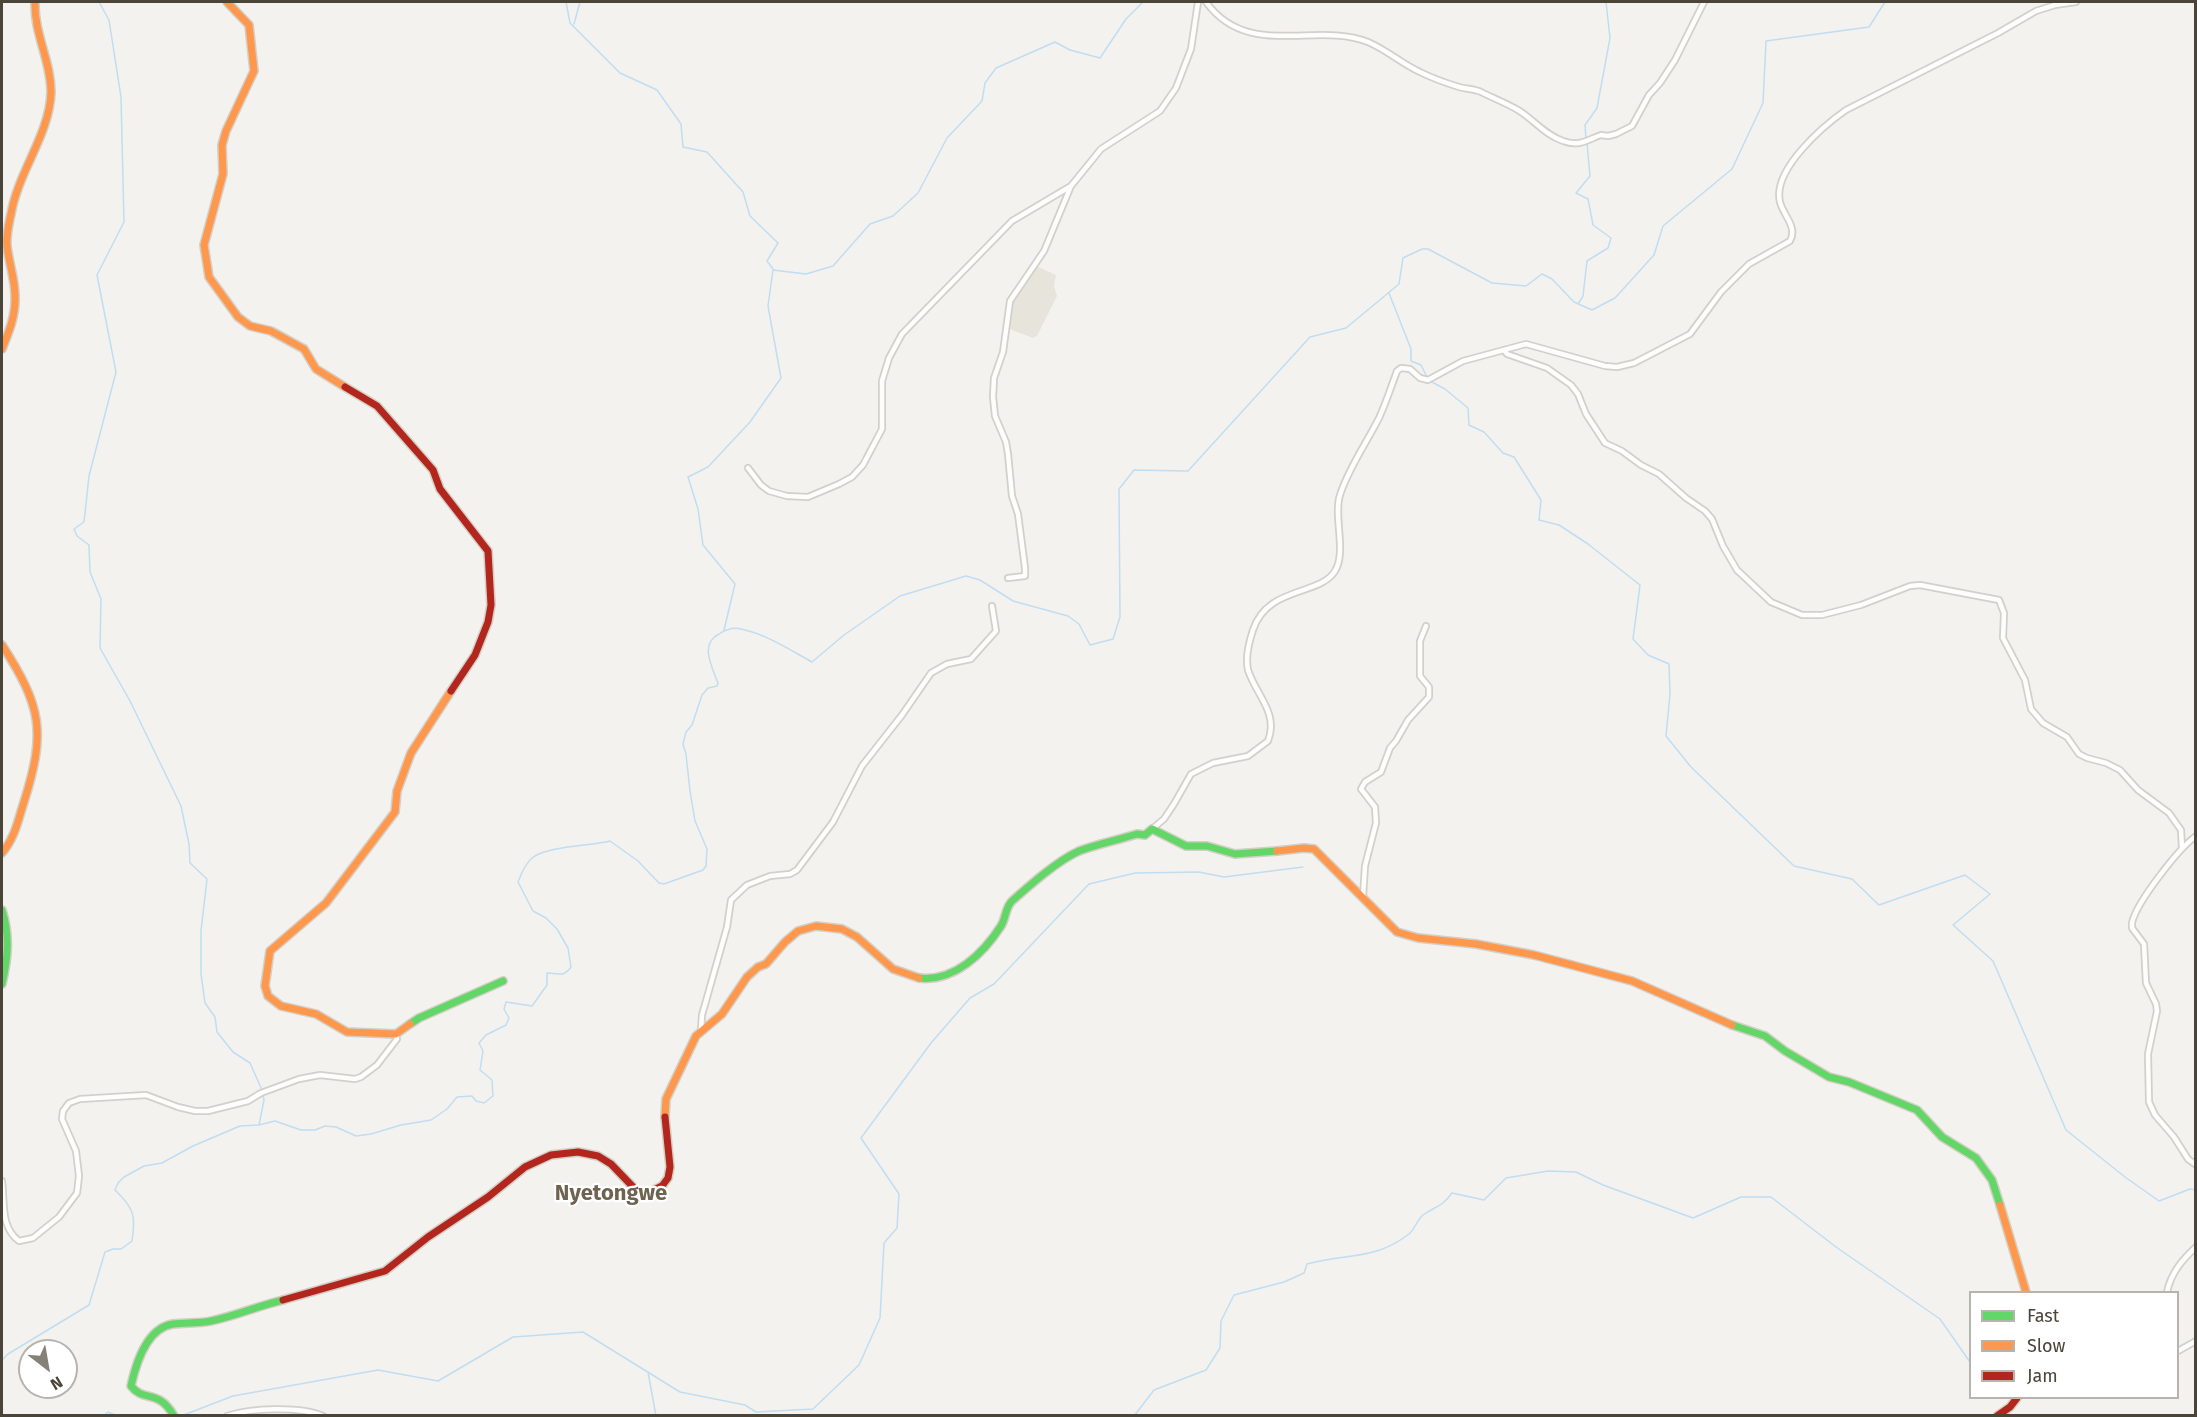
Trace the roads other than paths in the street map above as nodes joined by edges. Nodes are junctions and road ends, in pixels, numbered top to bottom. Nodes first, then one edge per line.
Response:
1 (35, 2) edge
2 (227, 2) edge
3 (1198, 2) edge
4 (1206, 2) edge
5 (1704, 2) edge
6 (2076, 2) edge
7 (1071, 186) junction
8 (2, 348) edge
9 (1504, 350) junction
10 (748, 468) dead end
11 (1008, 578) dead end
12 (992, 606) dead end
13 (1426, 626) dead end
14 (2, 645) edge
15 (1152, 829) junction
16 (2196, 836) edge
17 (2182, 848) junction
18 (2, 853) edge
19 (1363, 897) junction
20 (2, 910) edge
21 (503, 981) dead end
22 (2, 984) edge
23 (700, 1029) junction
24 (396, 1034) junction
25 (2196, 1165) edge
26 (2, 1180) edge
27 (2196, 1247) edge
28 (2025, 1291) edge
29 (2168, 1291) edge
30 (2196, 1341) edge
31 (2179, 1350) edge
32 (2016, 1399) edge
33 (174, 1416) edge
34 (227, 1416) edge
35 (323, 1416) edge
36 (1997, 1416) edge

1 - 8 street
2 - 24 street
3 - 7 street
4 - 5 street
6 - 9 street
7 - 10 street
7 - 11 street
9 - 15 street
9 - 17 street
12 - 23 street
13 - 19 street
14 - 18 street
15 - 19 street
15 - 23 street
16 - 17 street
17 - 25 street
19 - 28 street
20 - 22 street
21 - 24 street
23 - 33 street
24 - 26 street
27 - 29 street
30 - 31 street
32 - 36 street
34 - 35 street

